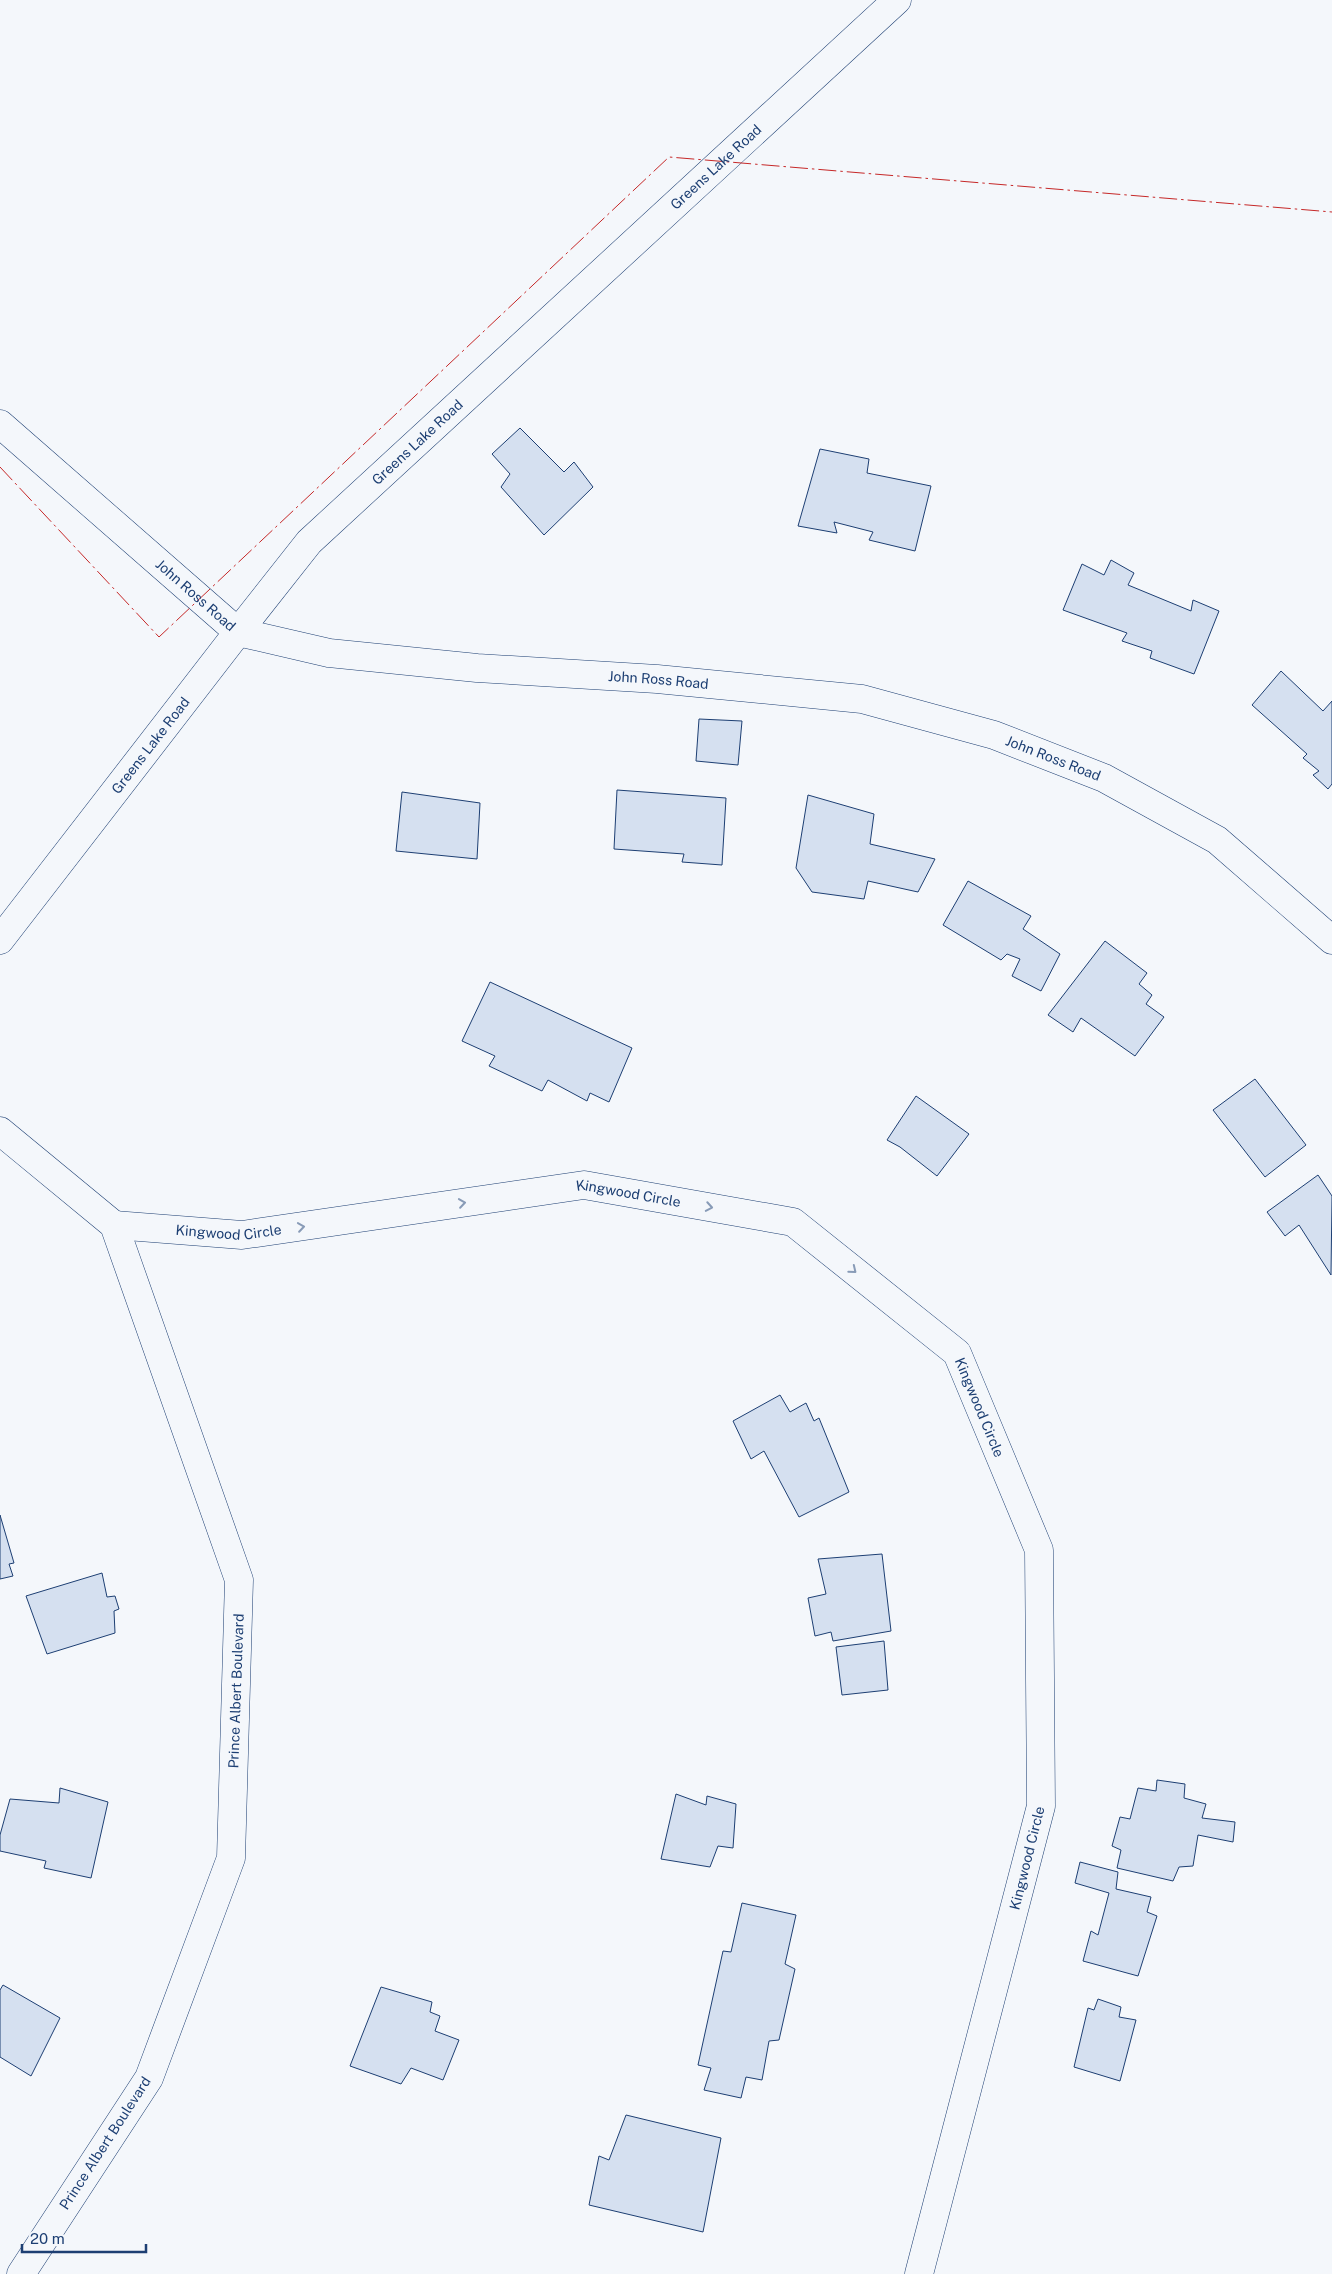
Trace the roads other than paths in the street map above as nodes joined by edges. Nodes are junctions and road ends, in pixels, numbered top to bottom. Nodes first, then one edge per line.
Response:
1 (897, 0) edge
2 (0, 424) edge
3 (238, 632) junction
4 (0, 940) edge
5 (1332, 940) edge
6 (0, 1131) edge
7 (114, 1225) junction
8 (21, 2274) edge
9 (919, 2274) edge

1 - 3 street, Greens Lake Road
2 - 3 street, John Ross Road
3 - 4 street, Greens Lake Road
3 - 5 street, John Ross Road
6 - 7 street
7 - 8 street, Prince Albert Boulevard
7 -> 9 street, Kingwood Circle

